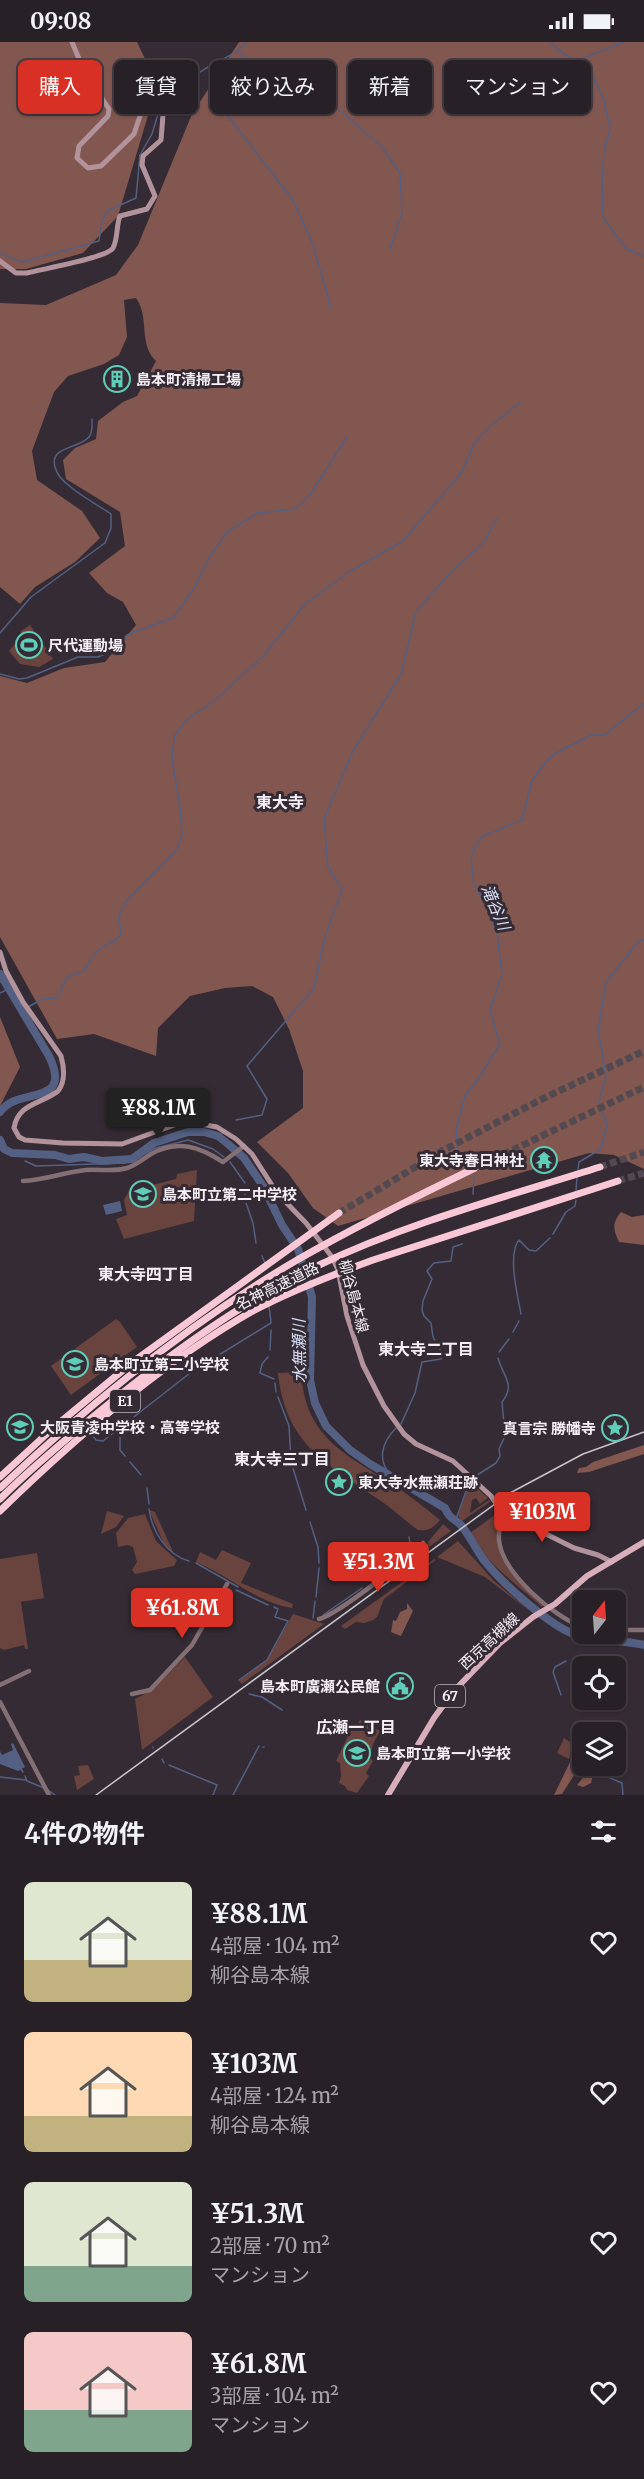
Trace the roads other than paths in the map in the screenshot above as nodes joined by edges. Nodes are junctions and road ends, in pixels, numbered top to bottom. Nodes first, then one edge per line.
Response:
1 (72, 42) edge
2 (0, 261) edge
3 (0, 952) edge
4 (242, 1148) junction
5 (600, 1167) tunnel mouth
6 (475, 1168) tunnel mouth
7 (23, 1181) dead end
8 (618, 1181) tunnel mouth
9 (339, 1213) tunnel mouth
10 (0, 1477) edge
11 (0, 1488) edge
12 (0, 1499) edge
13 (0, 1511) edge
14 (502, 1512) junction
15 (644, 1542) edge
16 (423, 1543) dead end
17 (612, 1562) junction
18 (227, 1584) dead end
19 (549, 1607) junction
20 (319, 1619) dead end
21 (572, 1622) edge
22 (626, 1630) edge
23 (644, 1630) edge
24 (30, 1671) dead end
25 (0, 1685) edge
26 (132, 1694) dead end
27 (0, 1702) edge
28 (49, 1795) edge
29 (388, 1795) edge

1 - 2 main road
3 - 4 main road, 柳谷島本線
4 - 7 street
4 - 14 main road, 柳谷島本線
5 - 12 highway, 名神高速道路 / E1
6 - 11 highway, 名神高速道路 / E1
8 - 13 highway, 名神高速道路 / E1
9 - 10 highway, 名神高速道路 / E1
14 - 17 main road, 柳谷島本線
14 - 19 street
15 - 17 main road, 西京高槻線 / 67
16 - 20 street
17 - 19 main road, 西京高槻線 / 67
18 - 26 street
19 - 21 street
19 - 29 main road, 西京高槻線 / 67
22 - 23 street
24 - 25 street
27 - 28 street

